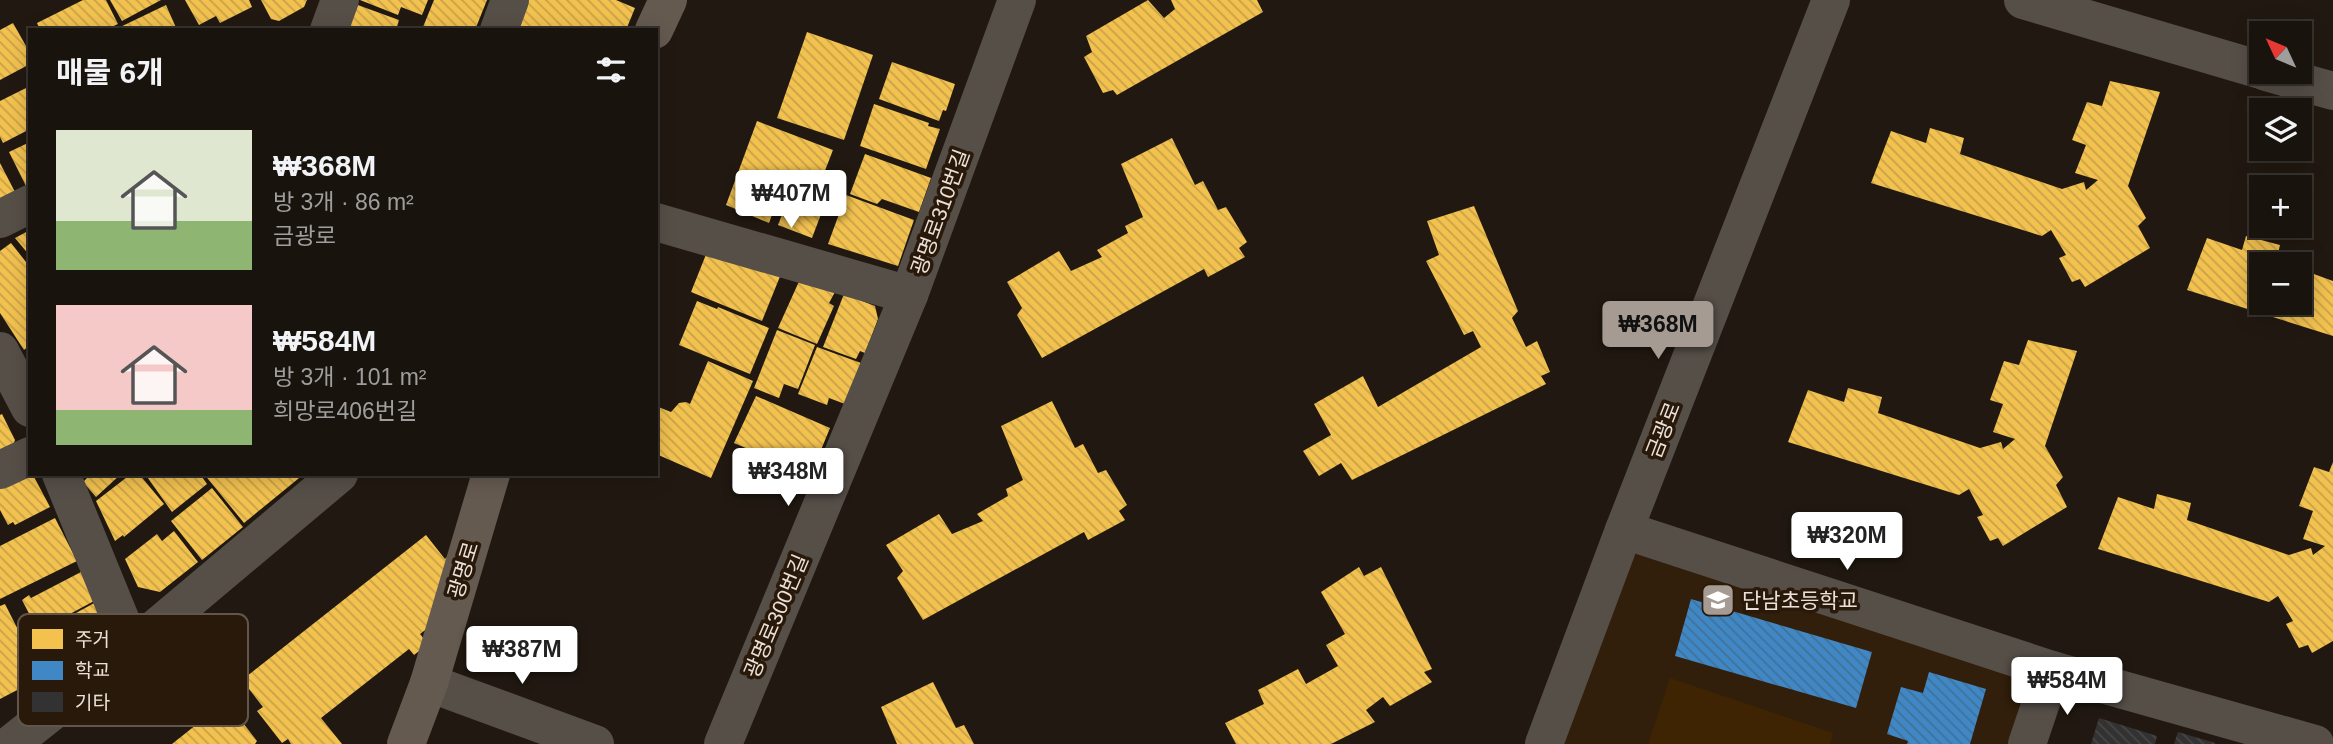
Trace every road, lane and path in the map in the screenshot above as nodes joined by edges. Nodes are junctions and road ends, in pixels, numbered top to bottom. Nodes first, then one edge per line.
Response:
1 (340, 0) edge
2 (510, 0) edge
3 (668, 0) edge
4 (1017, 0) edge
5 (1831, 0) edge
6 (2023, 0) edge
7 (330, 28) edge
8 (500, 28) edge
9 (655, 28) edge
10 (2249, 66) edge
11 (2306, 84) edge
12 (2333, 92) edge
13 (28, 205) edge
14 (0, 219) edge
15 (658, 223) edge
16 (909, 295) junction
17 (0, 351) edge
18 (28, 404) edge
19 (28, 457) edge
20 (0, 471) edge
21 (62, 476) edge
22 (337, 476) edge
23 (490, 476) edge
24 (1623, 530) junction
25 (118, 614) edge
26 (172, 614) edge
27 (2052, 670) junction
28 (429, 683) junction
29 (34, 726) edge
30 (11, 744) edge
31 (407, 744) edge
32 (595, 744) edge
33 (723, 744) edge
34 (1544, 744) edge
35 (2027, 744) edge
36 (2315, 744) edge

1 - 7 street
2 - 8 street
3 - 9 main road
4 - 16 street, 광명로310번길
5 - 24 street, 금광로
6 - 10 street
11 - 12 street
13 - 14 street
15 - 16 street, 광명로310번길
16 - 33 street, 광명로300번길
17 - 18 street
19 - 20 street
21 - 25 street
22 - 26 street
23 - 28 main road, 광명로
24 - 27 street
24 - 34 street, 금광로
27 - 35 street
27 - 36 street
28 - 31 main road, 광명로
28 - 32 street
29 - 30 street

